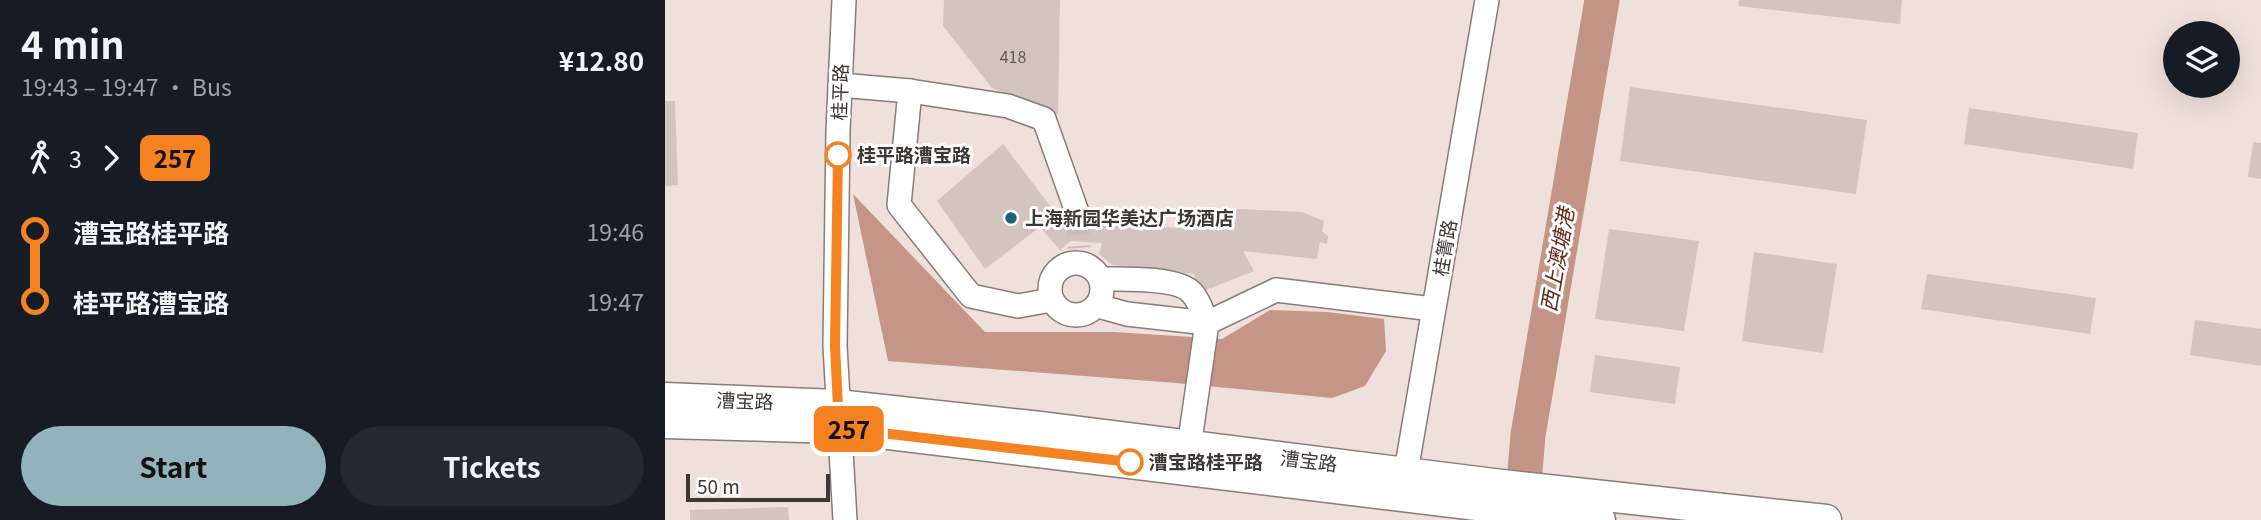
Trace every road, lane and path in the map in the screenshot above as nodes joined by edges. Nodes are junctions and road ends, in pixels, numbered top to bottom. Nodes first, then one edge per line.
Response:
1 (843, 0) edge
2 (1487, 0) edge
3 (840, 85) junction
4 (910, 91) junction
5 (1077, 212) tunnel mouth
6 (1101, 278) junction
7 (1051, 300) junction
8 (1098, 306) junction
9 (1433, 309) junction
10 (1207, 323) junction
11 (665, 398) edge
12 (838, 416) junction
13 (665, 422) edge
14 (1189, 447) junction
15 (1404, 484) junction
16 (1563, 504) junction
17 (845, 520) edge
18 (1600, 520) edge
19 (1826, 520) edge

1 - 3 street, 桂平路
2 - 9 street, 桂箐路
3 - 4 street
3 - 12 street, 桂平路
4 - 5 street
4 - 7 street
6 - 7 street
6 - 8 street
6 - 10 street
7 - 8 street
8 - 10 street
9 - 10 street
9 - 15 street, 桂箐路
10 - 14 street
11 - 12 main road, 漕宝路
12 - 13 main road, 漕宝路
12 - 14 main road, 漕宝路
12 - 15 main road, 漕宝路
12 - 17 street, 桂平路
14 - 15 main road, 漕宝路
15 - 16 main road, 漕宝路
16 - 18 main road, 漕宝路
16 - 19 main road, 漕宝路

